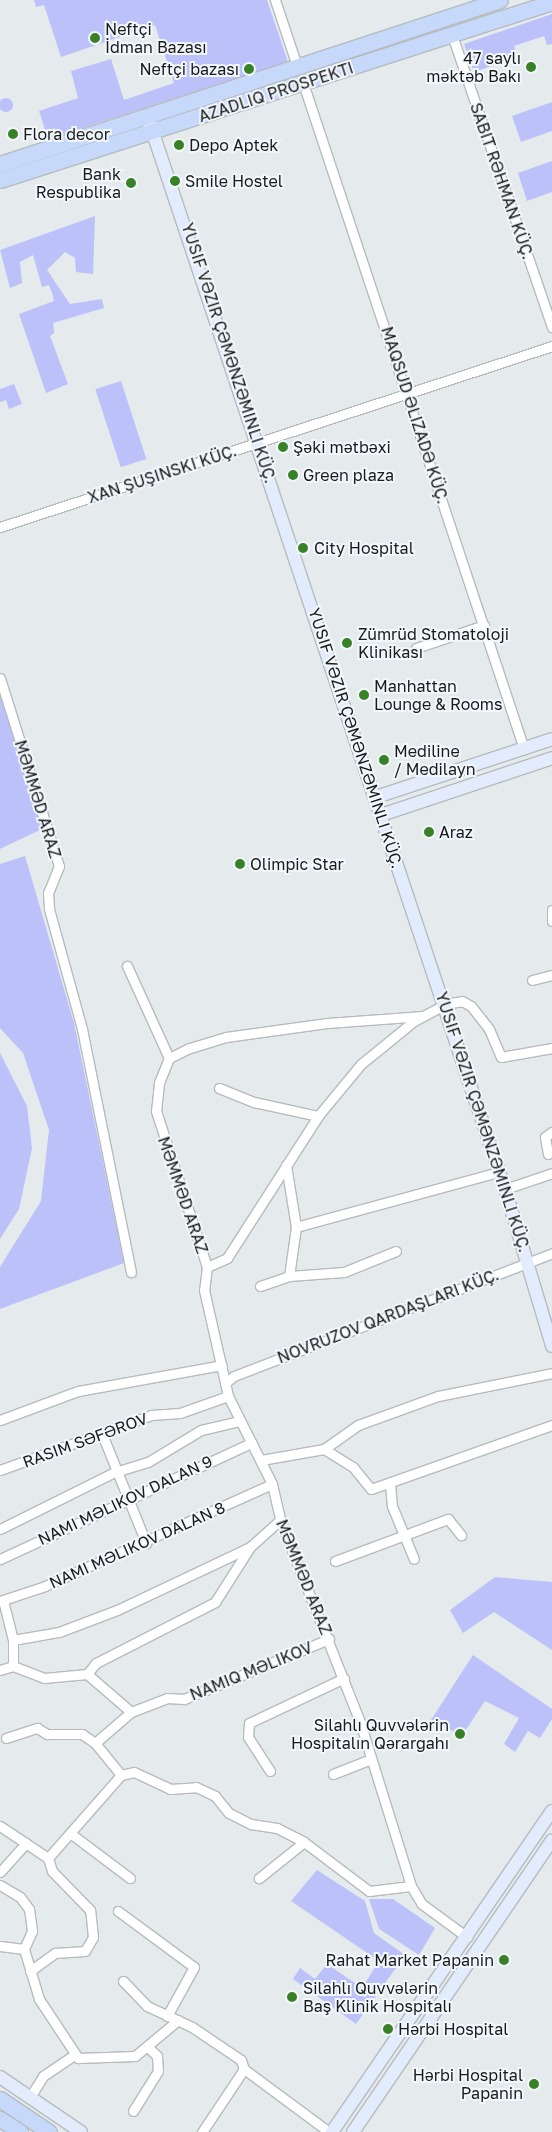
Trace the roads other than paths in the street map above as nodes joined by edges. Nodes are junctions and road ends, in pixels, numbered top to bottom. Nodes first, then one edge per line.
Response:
1 (275, 0) edge
2 (500, 0) edge
3 (552, 2) edge
4 (452, 35) junction
5 (297, 66) junction
6 (303, 83) junction
7 (140, 118) junction
8 (155, 131) junction
9 (0, 164) edge
10 (0, 180) edge
11 (552, 327) edge
12 (552, 346) edge
13 (409, 394) junction
14 (259, 442) junction
15 (0, 527) edge
16 (484, 626) junction
17 (416, 648) dead end
18 (0, 678) edge
19 (552, 739) edge
20 (524, 749) junction
21 (552, 758) edge
22 (376, 797) junction
23 (382, 814) junction
24 (552, 910) edge
25 (552, 921) edge
26 (127, 966) dead end
27 (552, 975) edge
28 (532, 980) dead end
29 (444, 1005) junction
30 (422, 1016) junction
31 (552, 1048) edge
32 (170, 1058) junction
33 (219, 1088) dead end
34 (318, 1116) junction
35 (552, 1132) edge
36 (548, 1154) dead end
37 (286, 1165) junction
38 (499, 1172) junction
39 (552, 1173) edge
40 (505, 1189) junction
41 (296, 1227) junction
42 (396, 1251) dead end
43 (552, 1253) edge
44 (529, 1261) junction
45 (207, 1267) junction
46 (131, 1272) dead end
47 (289, 1276) junction
48 (260, 1286) dead end
49 (552, 1346) edge
50 (222, 1365) junction
51 (552, 1373) edge
52 (225, 1383) junction
53 (228, 1396) junction
54 (0, 1420) edge
55 (239, 1421) junction
56 (552, 1425) edge
57 (102, 1434) junction
58 (251, 1442) junction
59 (324, 1448) junction
60 (262, 1460) junction
61 (0, 1470) edge
62 (115, 1472) junction
63 (272, 1484) junction
64 (390, 1484) junction
65 (129, 1502) junction
66 (280, 1520) junction
67 (0, 1529) edge
68 (403, 1534) junction
69 (461, 1535) dead end
70 (146, 1543) junction
71 (250, 1546) junction
72 (0, 1559) edge
73 (414, 1559) dead end
74 (335, 1561) dead end
75 (2, 1601) edge
76 (329, 1639) junction
77 (13, 1640) junction
78 (13, 1666) junction
79 (0, 1670) edge
80 (87, 1674) junction
81 (344, 1678) junction
82 (131, 1712) junction
83 (6, 1738) dead end
84 (95, 1743) junction
85 (371, 1759) junction
86 (270, 1771) dead end
87 (333, 1774) dead end
88 (121, 1775) junction
89 (552, 1811) edge
90 (0, 1826) edge
91 (70, 1833) junction
92 (552, 1840) edge
93 (304, 1842) junction
94 (26, 1843) junction
95 (48, 1858) junction
96 (0, 1872) edge
97 (130, 1878) dead end
98 (260, 1878) dead end
99 (0, 1885) edge
100 (411, 1886) junction
101 (118, 1911) dead end
102 (466, 1937) junction
103 (0, 1946) edge
104 (24, 1949) junction
105 (30, 1971) junction
106 (123, 1980) dead end
107 (167, 2016) junction
108 (178, 2020) junction
109 (150, 2048) junction
110 (74, 2055) junction
111 (244, 2069) junction
112 (0, 2077) edge
113 (30, 2098) junction
114 (0, 2099) edge
115 (132, 2111) dead end
116 (0, 2118) edge
117 (20, 2132) edge
118 (49, 2132) edge
119 (81, 2132) edge
120 (202, 2132) edge
121 (331, 2132) edge
122 (353, 2132) edge

1 - 5 street
2 - 5 main road
3 - 4 main road
4 - 6 main road
4 - 11 street, SABIT RƏHMAN KÜÇ.
5 - 7 main road
6 - 8 main road
6 - 13 street, MAQSUD ƏLIZADƏ KÜÇ.
7 - 8 main road
7 - 9 main road
8 - 10 main road
8 - 14 main road, YUSIF VƏZIR ÇƏMƏNZƏMINLI KÜÇ.
12 - 13 street, XAN ŞUŞINSKI KÜÇ.
13 - 14 street, XAN ŞUŞINSKI KÜÇ.
13 - 16 street, MAQSUD ƏLIZADƏ KÜÇ.
14 - 15 street, XAN ŞUŞINSKI KÜÇ.
14 - 22 main road, YUSIF VƏZIR ÇƏMƏNZƏMINLI KÜÇ.
16 - 17 street
16 - 20 street, MAQSUD ƏLIZADƏ KÜÇ.
18 - 46 street, MƏMMƏD ARAZ
19 - 20 main road
20 - 22 main road
21 - 23 main road
22 - 23 main road, YUSIF VƏZIR ÇƏMƏNZƏMINLI KÜÇ.
23 - 29 main road, YUSIF VƏZIR ÇƏMƏNZƏMINLI KÜÇ.
24 - 25 street
26 - 32 street
27 - 28 street
29 - 30 street
29 - 31 street
29 - 38 main road, YUSIF VƏZIR ÇƏMƏNZƏMINLI KÜÇ.
30 - 32 street
30 - 34 street
32 - 45 street, MƏMMƏD ARAZ
33 - 34 street
34 - 37 street
35 - 36 street
37 - 41 street
37 - 45 street
38 - 40 main road, YUSIF VƏZIR ÇƏMƏNZƏMINLI KÜÇ.
38 - 41 street
39 - 40 street
40 - 44 main road, YUSIF VƏZIR ÇƏMƏNZƏMINLI KÜÇ.
41 - 47 street
42 - 47 street
43 - 44 street
44 - 49 main road, YUSIF VƏZIR ÇƏMƏNZƏMINLI KÜÇ.
44 - 52 street
45 - 50 street, MƏMMƏD ARAZ
47 - 48 street
50 - 52 street, MƏMMƏD ARAZ
50 - 54 street
51 - 59 street
52 - 53 street, MƏMMƏD ARAZ
53 - 55 street, MƏMMƏD ARAZ
53 - 57 street, RASIM SƏFƏROV
55 - 58 street, MƏMMƏD ARAZ
55 - 62 street
56 - 64 street
57 - 61 street, RASIM SƏFƏROV
57 - 62 street
58 - 60 street, MƏMMƏD ARAZ
58 - 65 street, NAMI MƏLIKOV DALAN 9
59 - 60 street
59 - 64 street
60 - 63 street, MƏMMƏD ARAZ
62 - 65 street
62 - 67 street
63 - 66 street, MƏMMƏD ARAZ
63 - 70 street, NAMI MƏLIKOV DALAN 8
64 - 68 street
65 - 70 street
65 - 72 street, NAMI MƏLIKOV DALAN 9
66 - 71 street
66 - 76 street, MƏMMƏD ARAZ
68 - 69 street
68 - 73 street
68 - 74 street
70 - 75 street, NAMI MƏLIKOV DALAN 8
71 - 77 street
71 - 80 street
75 - 77 street
76 - 81 street, MƏMMƏD ARAZ
76 - 82 street, NAMIQ MƏLIKOV
77 - 78 street
78 - 79 street
78 - 80 street
80 - 82 street
81 - 85 street, MƏMMƏD ARAZ
81 - 86 street
82 - 84 street, NAMIQ MƏLIKOV
83 - 84 street
84 - 88 street
85 - 87 street
85 - 100 street, MƏMMƏD ARAZ
88 - 91 street
88 - 93 street
89 - 102 main road
90 - 94 street
91 - 95 street
91 - 97 street
92 - 122 main road
93 - 98 street
93 - 100 street
94 - 95 street
94 - 96 street
95 - 105 street
99 - 104 street
100 - 102 street, MƏMMƏD ARAZ
101 - 107 street
102 - 121 main road
103 - 104 street
104 - 105 street
105 - 110 street
106 - 107 street
107 - 108 street
108 - 109 street
108 - 111 street
109 - 110 street
109 - 115 street
110 - 113 street
111 - 120 street
111 - 121 street
112 - 113 main road
113 - 119 main road
114 - 118 main road
116 - 117 main road

